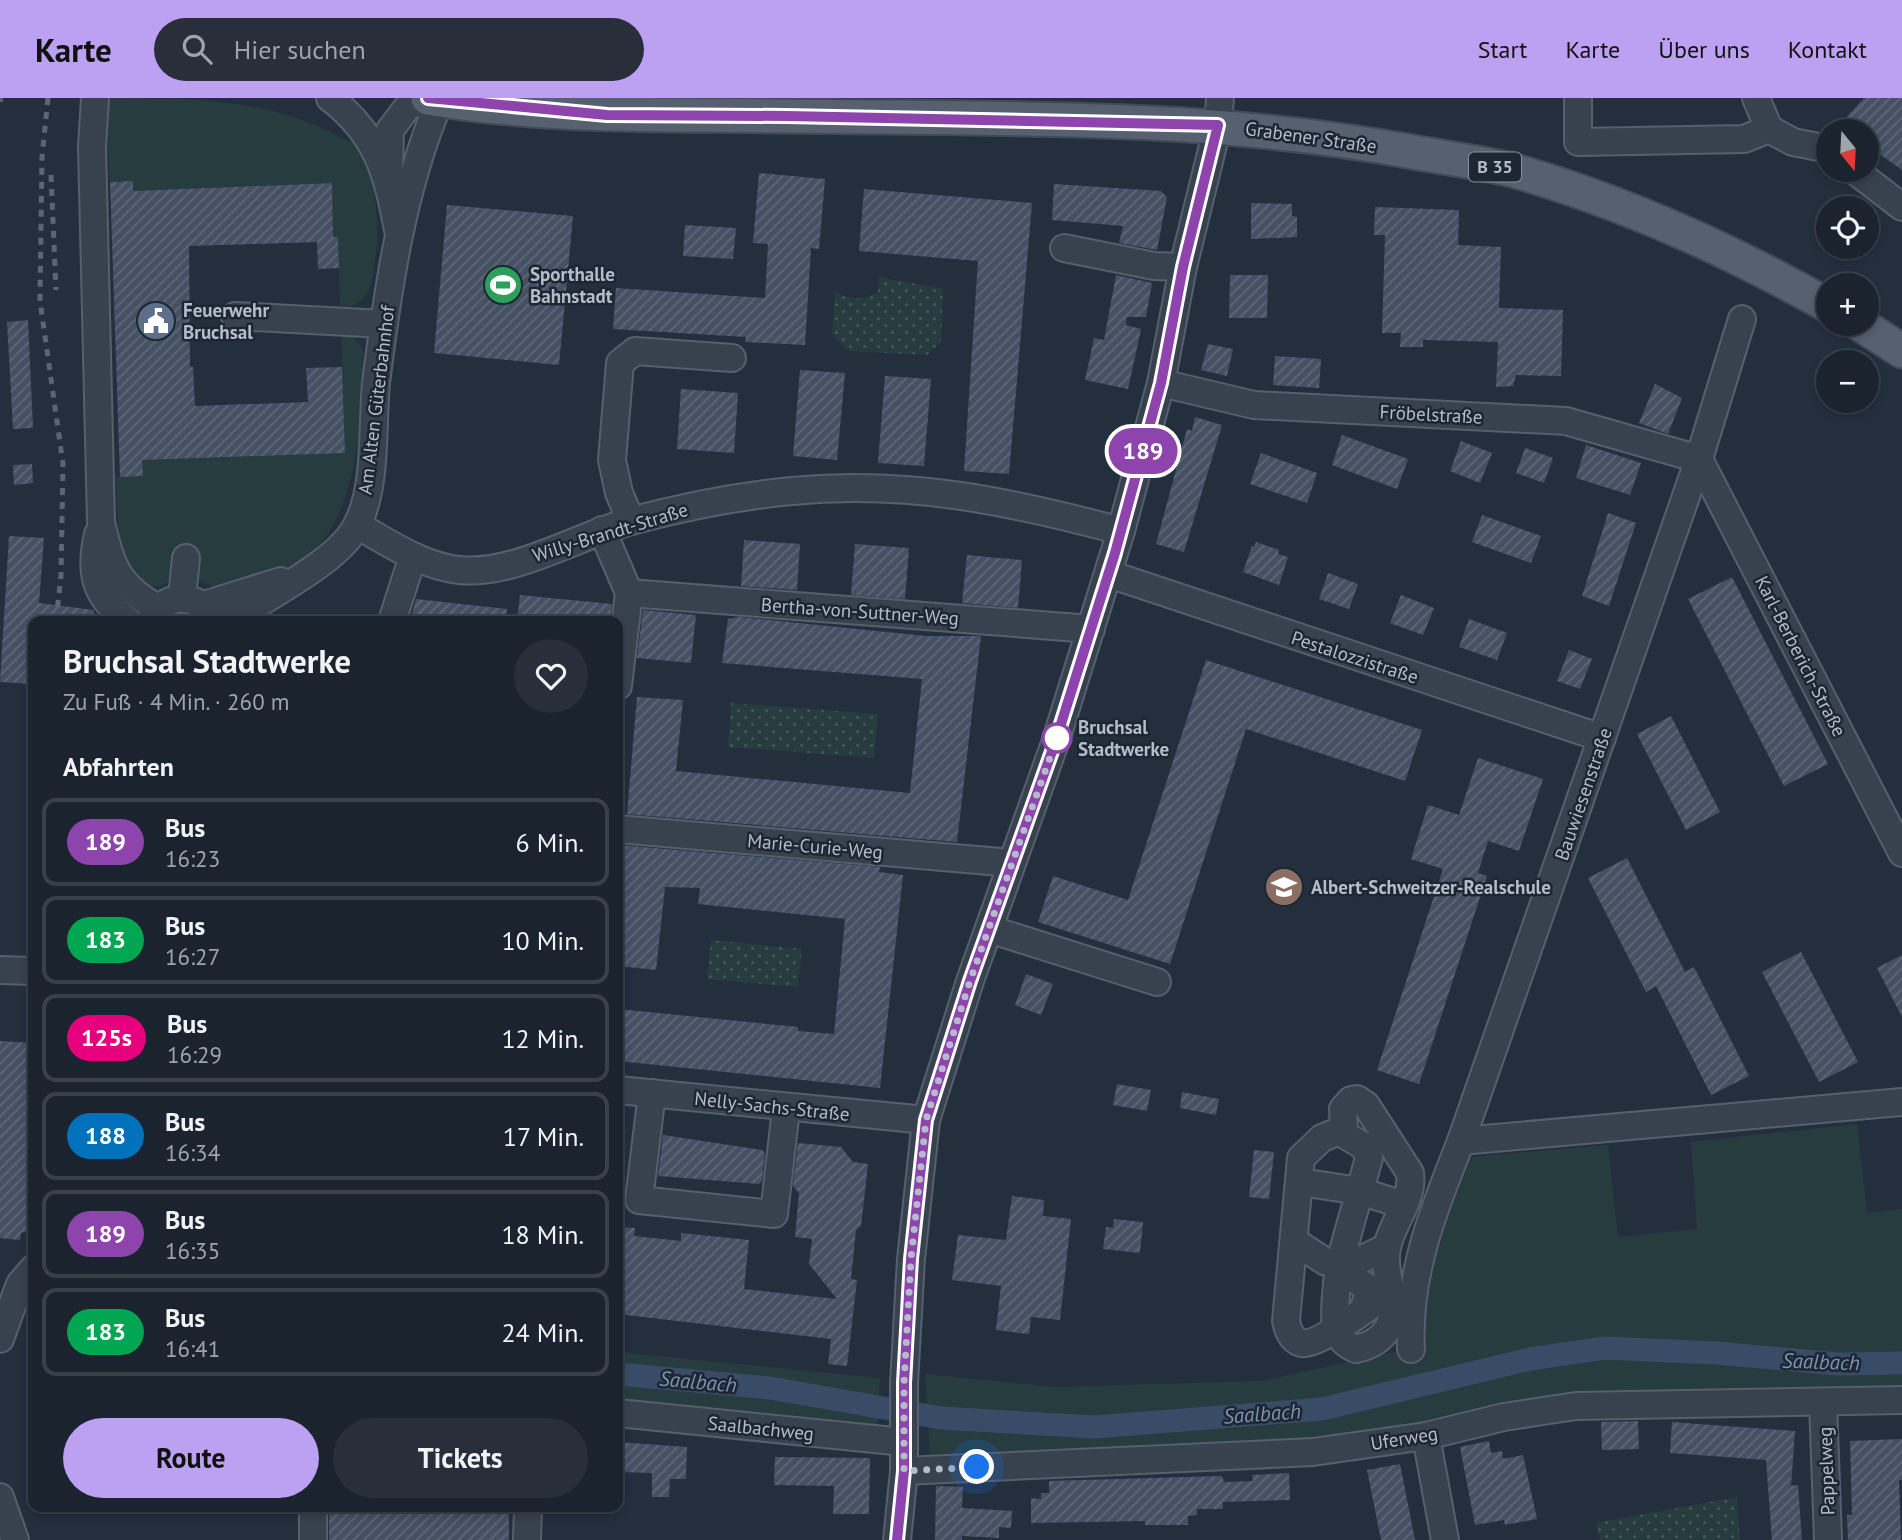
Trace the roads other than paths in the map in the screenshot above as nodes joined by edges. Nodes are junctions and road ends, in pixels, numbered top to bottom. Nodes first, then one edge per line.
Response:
1 (330, 98) edge
2 (1578, 98) edge
3 (1756, 98) edge
4 (434, 99) edge
5 (93, 109) edge
6 (1219, 112) edge
7 (1769, 129) junction
8 (1816, 146) edge
9 (388, 181) junction
10 (1870, 182) edge
11 (1902, 207) edge
12 (399, 236) junction
13 (1064, 248) dead end
14 (1183, 267) junction
15 (1816, 299) edge
16 (235, 316) dead end
17 (1742, 319) dead end
18 (384, 324) junction
19 (1879, 336) edge
20 (1902, 351) edge
21 (732, 358) dead end
22 (1161, 383) junction
23 (1699, 459) junction
24 (631, 521) junction
25 (101, 522) junction
26 (357, 525) junction
27 (602, 530) junction
28 (1121, 531) junction
29 (413, 556) junction
30 (186, 558) dead end
31 (1109, 575) junction
32 (297, 578) junction
33 (629, 593) junction
34 (182, 611) edge
35 (122, 616) edge
36 (240, 616) edge
37 (394, 616) edge
38 (1091, 629) junction
39 (623, 644) edge
40 (1602, 738) junction
41 (623, 829) edge
42 (1902, 853) edge
43 (1012, 863) junction
44 (989, 929) junction
45 (0, 970) edge
46 (28, 971) edge
47 (1157, 982) dead end
48 (623, 1090) edge
49 (652, 1093) junction
50 (1902, 1102) edge
51 (786, 1109) junction
52 (926, 1120) junction
53 (1344, 1129) junction
54 (1461, 1140) junction
55 (1300, 1182) junction
56 (1360, 1191) junction
57 (1403, 1205) junction
58 (1294, 1241) junction
59 (1387, 1247) junction
60 (1340, 1269) junction
61 (28, 1275) edge
62 (1391, 1292) junction
63 (28, 1296) edge
64 (1363, 1310) junction
65 (4, 1327) edge
66 (1336, 1328) junction
67 (1411, 1349) dead end
68 (1902, 1400) edge
69 (1823, 1402) junction
70 (623, 1413) edge
71 (904, 1435) junction
72 (1426, 1436) junction
73 (904, 1471) junction
74 (0, 1497) edge
75 (313, 1512) edge
76 (528, 1512) edge
77 (15, 1540) edge
78 (313, 1540) edge
79 (527, 1540) edge
80 (897, 1540) edge
81 (1445, 1540) edge
82 (1828, 1540) edge

1 - 9 street, Am Alten Güterbahnhof
2 - 7 street
3 - 7 street
4 - 6 main road, Grabener Straße / B 35
4 - 9 street, Am Alten Güterbahnhof
4 - 12 street, Am Alten Güterbahnhof
5 - 25 street
6 - 14 street
6 - 15 main road, Grabener Straße / B 35
7 - 8 street
9 - 12 street, Am Alten Güterbahnhof
10 - 11 street
12 - 18 street, Am Alten Güterbahnhof
13 - 14 street
14 - 22 street
16 - 18 street
17 - 23 street, Bauwiesenstraße
18 - 26 street, Am Alten Güterbahnhof
19 - 20 main road
21 - 24 street
22 - 23 street, Fröbelstraße
22 - 28 street
23 - 40 street, Bauwiesenstraße
23 - 42 street, Karl-Berberich-Straße
24 - 27 street, Willy-Brandt-Straße
24 - 28 street, Willy-Brandt-Straße
25 - 34 street
25 - 35 street
26 - 29 street, Willy-Brandt-Straße
26 - 32 street, Am Alten Güterbahnhof
27 - 29 street, Willy-Brandt-Straße
27 - 33 street
28 - 31 street
29 - 37 street
30 - 34 street
31 - 38 street
31 - 40 street, Pestalozzistraße
32 - 34 street
32 - 36 street, Am Alten Güterbahnhof
33 - 38 street, Bertha-von-Suttner-Weg
33 - 39 street
38 - 43 street
40 - 54 street, Bauwiesenstraße
41 - 43 street, Marie-Curie-Weg
43 - 44 street
44 - 47 street
44 - 52 street
45 - 46 street
48 - 49 street, Nelly-Sachs-Straße
49 - 51 street, Nelly-Sachs-Straße
49 - 51 street
50 - 54 street
51 - 52 street, Nelly-Sachs-Straße
52 - 71 street
53 - 55 street
53 - 56 street
53 - 57 street
54 - 67 street, Bauwiesenstraße
55 - 56 street
55 - 58 street
56 - 57 street
56 - 60 street
57 - 59 street
58 - 60 street
58 - 66 street
59 - 60 street
59 - 62 street
60 - 64 street
60 - 66 street
61 - 65 street
62 - 64 street
62 - 66 street
63 - 65 street
64 - 66 street
68 - 69 street, Uferweg
69 - 72 street, Uferweg
69 - 82 street, Pappelweg
70 - 71 street, Saalbachweg
71 - 73 street
72 - 73 street, Uferweg
72 - 81 street
73 - 80 street
74 - 77 street
75 - 78 street
76 - 79 street

